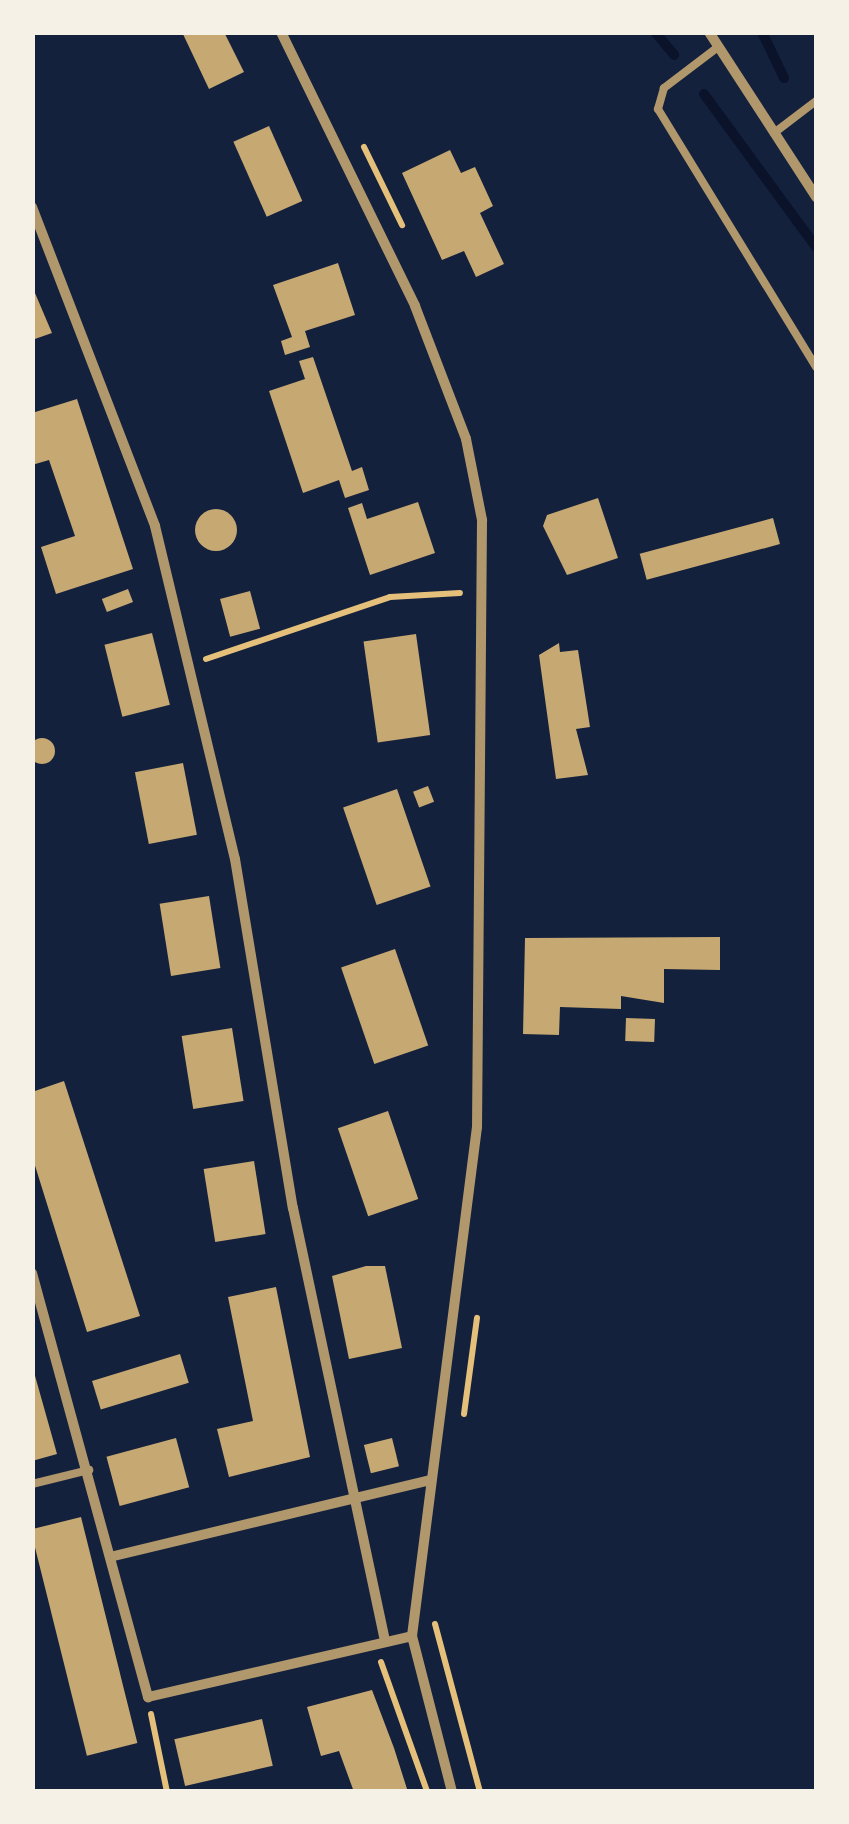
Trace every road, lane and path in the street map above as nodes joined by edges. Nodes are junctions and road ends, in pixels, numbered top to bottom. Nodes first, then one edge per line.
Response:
1 (281, 32) edge
2 (708, 32) edge
3 (718, 46) junction
4 (816, 101) edge
5 (774, 132) junction
6 (816, 196) edge
7 (32, 207) edge
8 (816, 367) edge
9 (460, 576) dead end
10 (460, 593) junction
11 (460, 612) dead end
12 (188, 665) junction
13 (32, 1272) edge
14 (89, 1470) junction
15 (430, 1480) junction
16 (32, 1484) edge
17 (352, 1499) junction
18 (114, 1556) junction
19 (412, 1636) junction
20 (384, 1637) junction
21 (371, 1640) junction
22 (450, 1658) dead end
23 (148, 1698) junction
24 (167, 1792) edge
25 (428, 1792) edge
26 (452, 1792) edge
27 (480, 1792) edge

1 - 15 street
2 - 3 street
3 - 5 street
3 - 8 lane
4 - 5 lane
5 - 6 street
7 - 12 street
9 - 10 path
10 - 11 path
10 - 12 path
12 - 17 street
13 - 14 street
14 - 16 lane
14 - 18 street
15 - 17 street
15 - 19 street
17 - 18 street
17 - 20 street
18 - 23 street
19 - 20 street
19 - 26 street
20 - 21 street
21 - 23 street
21 - 25 path
22 - 27 path
23 - 24 path

